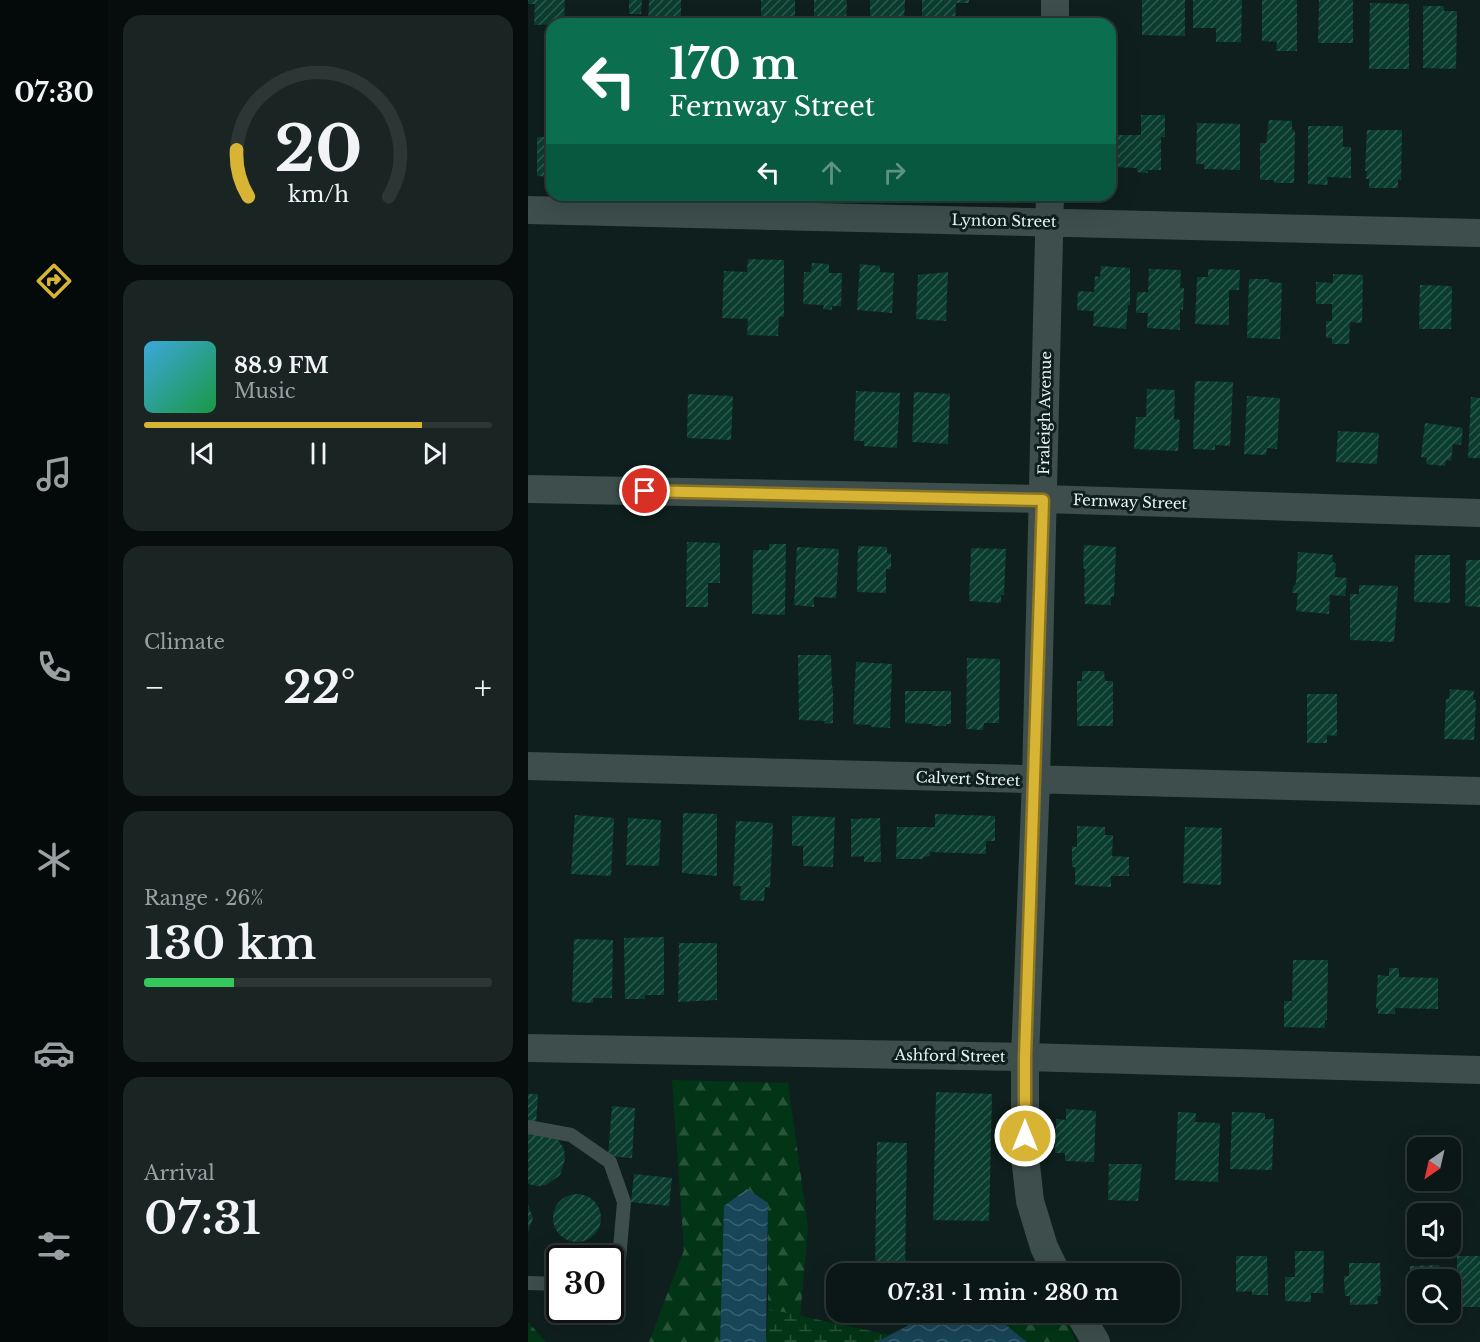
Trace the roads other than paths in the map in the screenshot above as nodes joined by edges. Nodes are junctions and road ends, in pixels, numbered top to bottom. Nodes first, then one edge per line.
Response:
1 (1055, 0) edge
2 (1054, 18) edge
3 (1050, 209) edge
4 (528, 210) edge
5 (1480, 233) edge
6 (528, 489) edge
7 (1043, 500) junction
8 (1480, 513) edge
9 (528, 766) edge
10 (1035, 780) junction
11 (1480, 791) edge
12 (528, 1048) edge
13 (1025, 1057) junction
14 (1480, 1071) edge
15 (528, 1127) edge
16 (620, 1245) edge
17 (1052, 1263) edge
18 (528, 1283) edge
19 (546, 1284) edge
20 (1085, 1323) edge
21 (1096, 1342) edge

1 - 2 street
3 - 4 street, Lynton Street
3 - 5 street, Lynton Street
3 - 7 street, Fraleigh Avenue
6 - 7 street, Fernway Street
7 - 8 street, Fernway Street
7 - 10 street, Fraleigh Avenue
9 - 10 street, Calvert Street
10 - 11 street, Calvert Street
10 - 13 street, Fraleigh Avenue
12 - 13 street, Ashford Street
13 - 14 street, Ashford Street
13 - 17 street, Fraleigh Avenue
15 - 16 lane
18 - 19 lane
20 - 21 street

